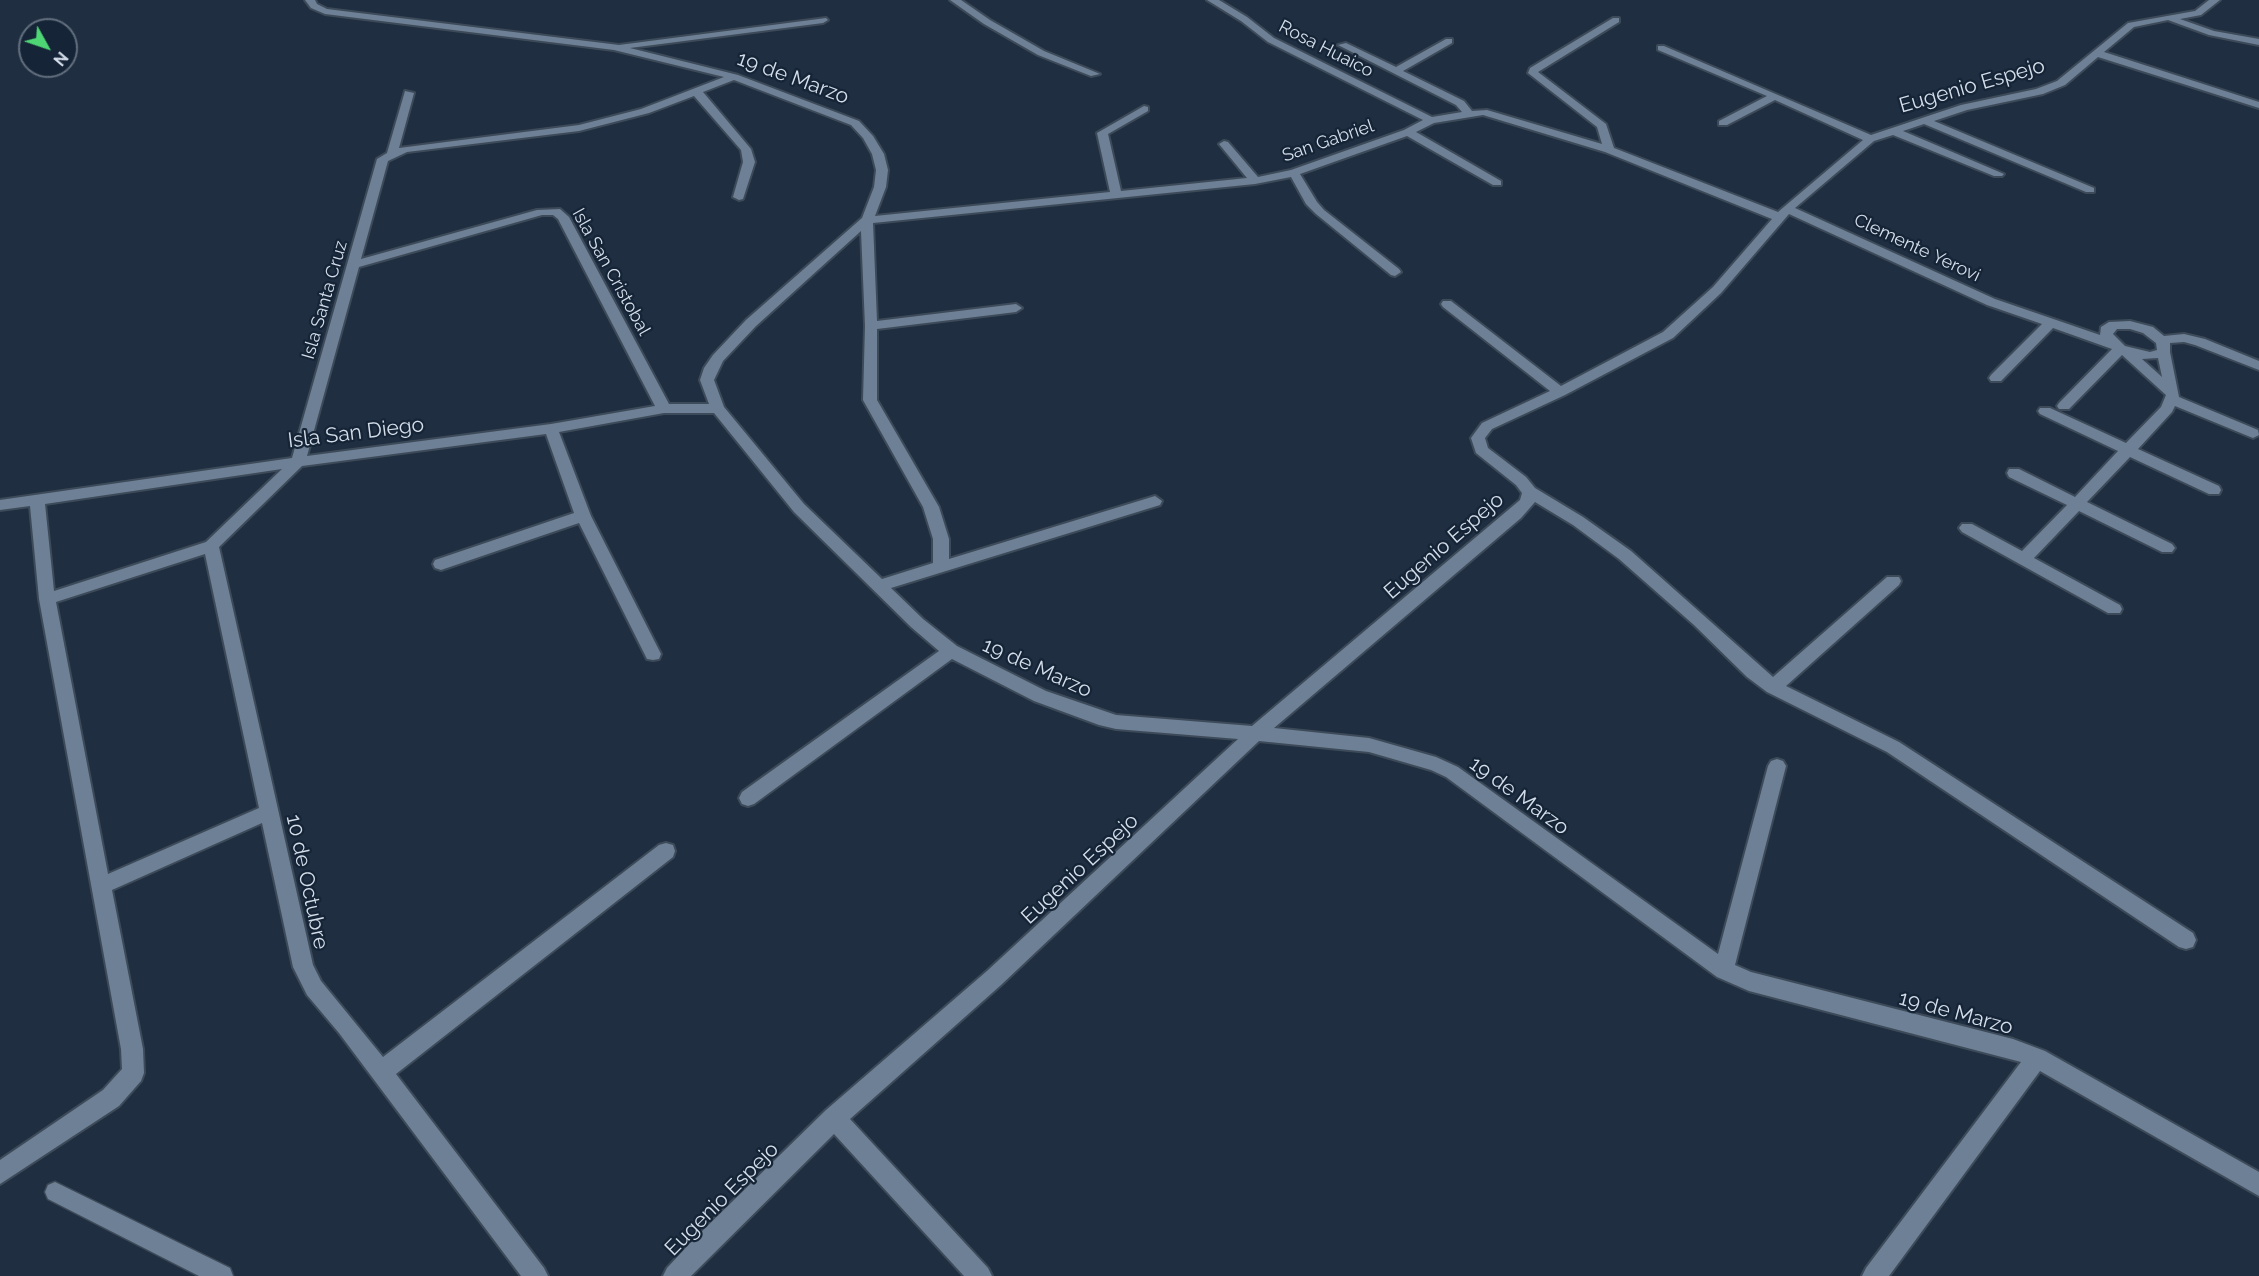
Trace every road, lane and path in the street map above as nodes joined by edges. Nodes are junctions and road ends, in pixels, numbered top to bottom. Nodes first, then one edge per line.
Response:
1 (310, 0) edge
2 (955, 0) edge
3 (1212, 0) edge
4 (2215, 0) edge
5 (2171, 19) junction
6 (1616, 20) dead end
7 (823, 21) dead end
8 (1449, 41) dead end
9 (2259, 42) edge
10 (1343, 45) dead end
11 (614, 47) junction
12 (1661, 48) dead end
13 (2097, 53) junction
14 (1396, 71) junction
15 (1095, 74) dead end
16 (731, 79) junction
17 (696, 91) junction
18 (409, 93) dead end
19 (1775, 96) junction
20 (2259, 105) edge
21 (1144, 109) dead end
22 (1468, 113) junction
23 (1431, 120) junction
24 (1922, 120) junction
25 (1723, 123) dead end
26 (1893, 131) junction
27 (1408, 132) junction
28 (1870, 139) junction
29 (1224, 144) dead end
30 (1609, 150) junction
31 (392, 153) junction
32 (1294, 173) junction
33 (1998, 174) dead end
34 (1255, 182) junction
35 (1497, 183) dead end
36 (2090, 190) dead end
37 (1116, 195) junction
38 (739, 197) dead end
39 (1783, 213) junction
40 (867, 220) junction
41 (354, 265) junction
42 (1395, 272) dead end
43 (1447, 304) dead end
44 (1016, 308) dead end
45 (2042, 319) junction
46 (871, 327) junction
47 (2109, 327) junction
48 (2162, 346) junction
49 (2120, 348) junction
50 (2259, 366) edge
51 (1996, 378) dead end
52 (1560, 392) junction
53 (2172, 396) junction
54 (2064, 406) dead end
55 (714, 408) junction
56 (668, 409) junction
57 (2045, 411) dead end
58 (551, 429) junction
59 (2253, 433) dead end
60 (2127, 449) junction
61 (298, 462) junction
62 (2014, 473) dead end
63 (2214, 490) dead end
64 (1530, 492) junction
65 (37, 499) junction
66 (1155, 501) dead end
67 (2076, 503) junction
68 (0, 504) edge
69 (583, 516) junction
70 (1967, 528) dead end
71 (211, 546) junction
72 (2167, 548) dead end
73 (2024, 559) junction
74 (441, 564) dead end
75 (940, 567) junction
76 (1893, 581) dead end
77 (878, 586) junction
78 (47, 599) junction
79 (2114, 609) dead end
80 (951, 651) junction
81 (652, 654) dead end
82 (1773, 687) junction
83 (1257, 732) junction
84 (1777, 766) dead end
85 (748, 798) dead end
86 (269, 812) junction
87 (666, 851) dead end
88 (101, 886) junction
89 (2186, 939) dead end
90 (1724, 970) junction
91 (2037, 1059) junction
92 (381, 1072) junction
93 (834, 1118) junction
94 (0, 1173) edge
95 (2259, 1185) edge
96 (55, 1192) dead end
97 (222, 1276) edge
98 (536, 1276) edge
99 (675, 1276) edge
100 (980, 1276) edge
101 (1874, 1276) edge

1 - 11 street, 19 de Marzo
2 - 15 street
3 - 23 street, Rosa Huaico
4 - 5 street, Eugenio Espejo
5 - 9 street
5 - 13 street, Eugenio Espejo
6 - 30 street
7 - 11 street
8 - 14 street
10 - 14 street
11 - 16 street, 19 de Marzo
12 - 19 street
13 - 20 street
13 - 24 street, Eugenio Espejo
14 - 22 street
16 - 17 street
16 - 40 street, 19 de Marzo
17 - 31 street
17 - 38 street
18 - 31 street, Isla Santa Cruz
19 - 25 street
19 - 28 street
21 - 37 street
22 - 23 street, San Gabriel
22 - 30 street, San Gabriel
23 - 27 street, San Gabriel
24 - 26 street, Eugenio Espejo
24 - 36 street
26 - 28 street, Eugenio Espejo
26 - 33 street
27 - 32 street, San Gabriel
27 - 35 street
28 - 39 street, Eugenio Espejo
29 - 34 street
30 - 39 street, San Gabriel
31 - 41 street, Isla Santa Cruz
32 - 34 street, San Gabriel
32 - 42 street
34 - 37 street, San Gabriel
37 - 40 street, San Gabriel
39 - 45 street, Clemente Yerovi
39 - 52 street, Eugenio Espejo
40 - 46 street
40 - 55 street, 19 de Marzo
41 - 56 street, Isla San Cristobal
41 - 61 street, Isla Santa Cruz
43 - 52 street
44 - 46 street
45 - 47 street
45 - 49 street
45 - 51 street
46 - 75 street
47 - 48 street
47 - 49 street
48 - 49 street
48 - 50 street
48 - 53 street
49 - 53 street
49 - 54 street
52 - 64 street, Eugenio Espejo
53 - 59 street
53 - 60 street
55 - 56 street, Isla San Diego
55 - 77 street, 19 de Marzo
56 - 58 street, Isla San Diego
57 - 60 street
58 - 61 street, Isla San Diego
58 - 69 street
60 - 63 street
60 - 67 street
61 - 65 street, Isla San Diego
61 - 71 street
62 - 67 street
64 - 82 street
64 - 83 street, Eugenio Espejo
65 - 68 street, Isla San Diego
65 - 78 street
66 - 75 street
67 - 72 street
67 - 73 street
69 - 74 street
69 - 81 street
70 - 73 street
71 - 78 street
71 - 86 street, 10 de Octubre
73 - 79 street
75 - 77 street
76 - 82 street
77 - 80 street, 19 de Marzo
78 - 88 street
80 - 83 street, 19 de Marzo
80 - 85 street
82 - 89 street
83 - 90 street, 19 de Marzo
83 - 93 street, Eugenio Espejo
84 - 90 street
86 - 88 street
86 - 92 street, 10 de Octubre
87 - 92 street
88 - 94 street
90 - 91 street, 19 de Marzo
91 - 95 street, 19 de Marzo
91 - 101 street
92 - 98 street, 10 de Octubre
93 - 99 street, Eugenio Espejo
93 - 100 street
96 - 97 lane

